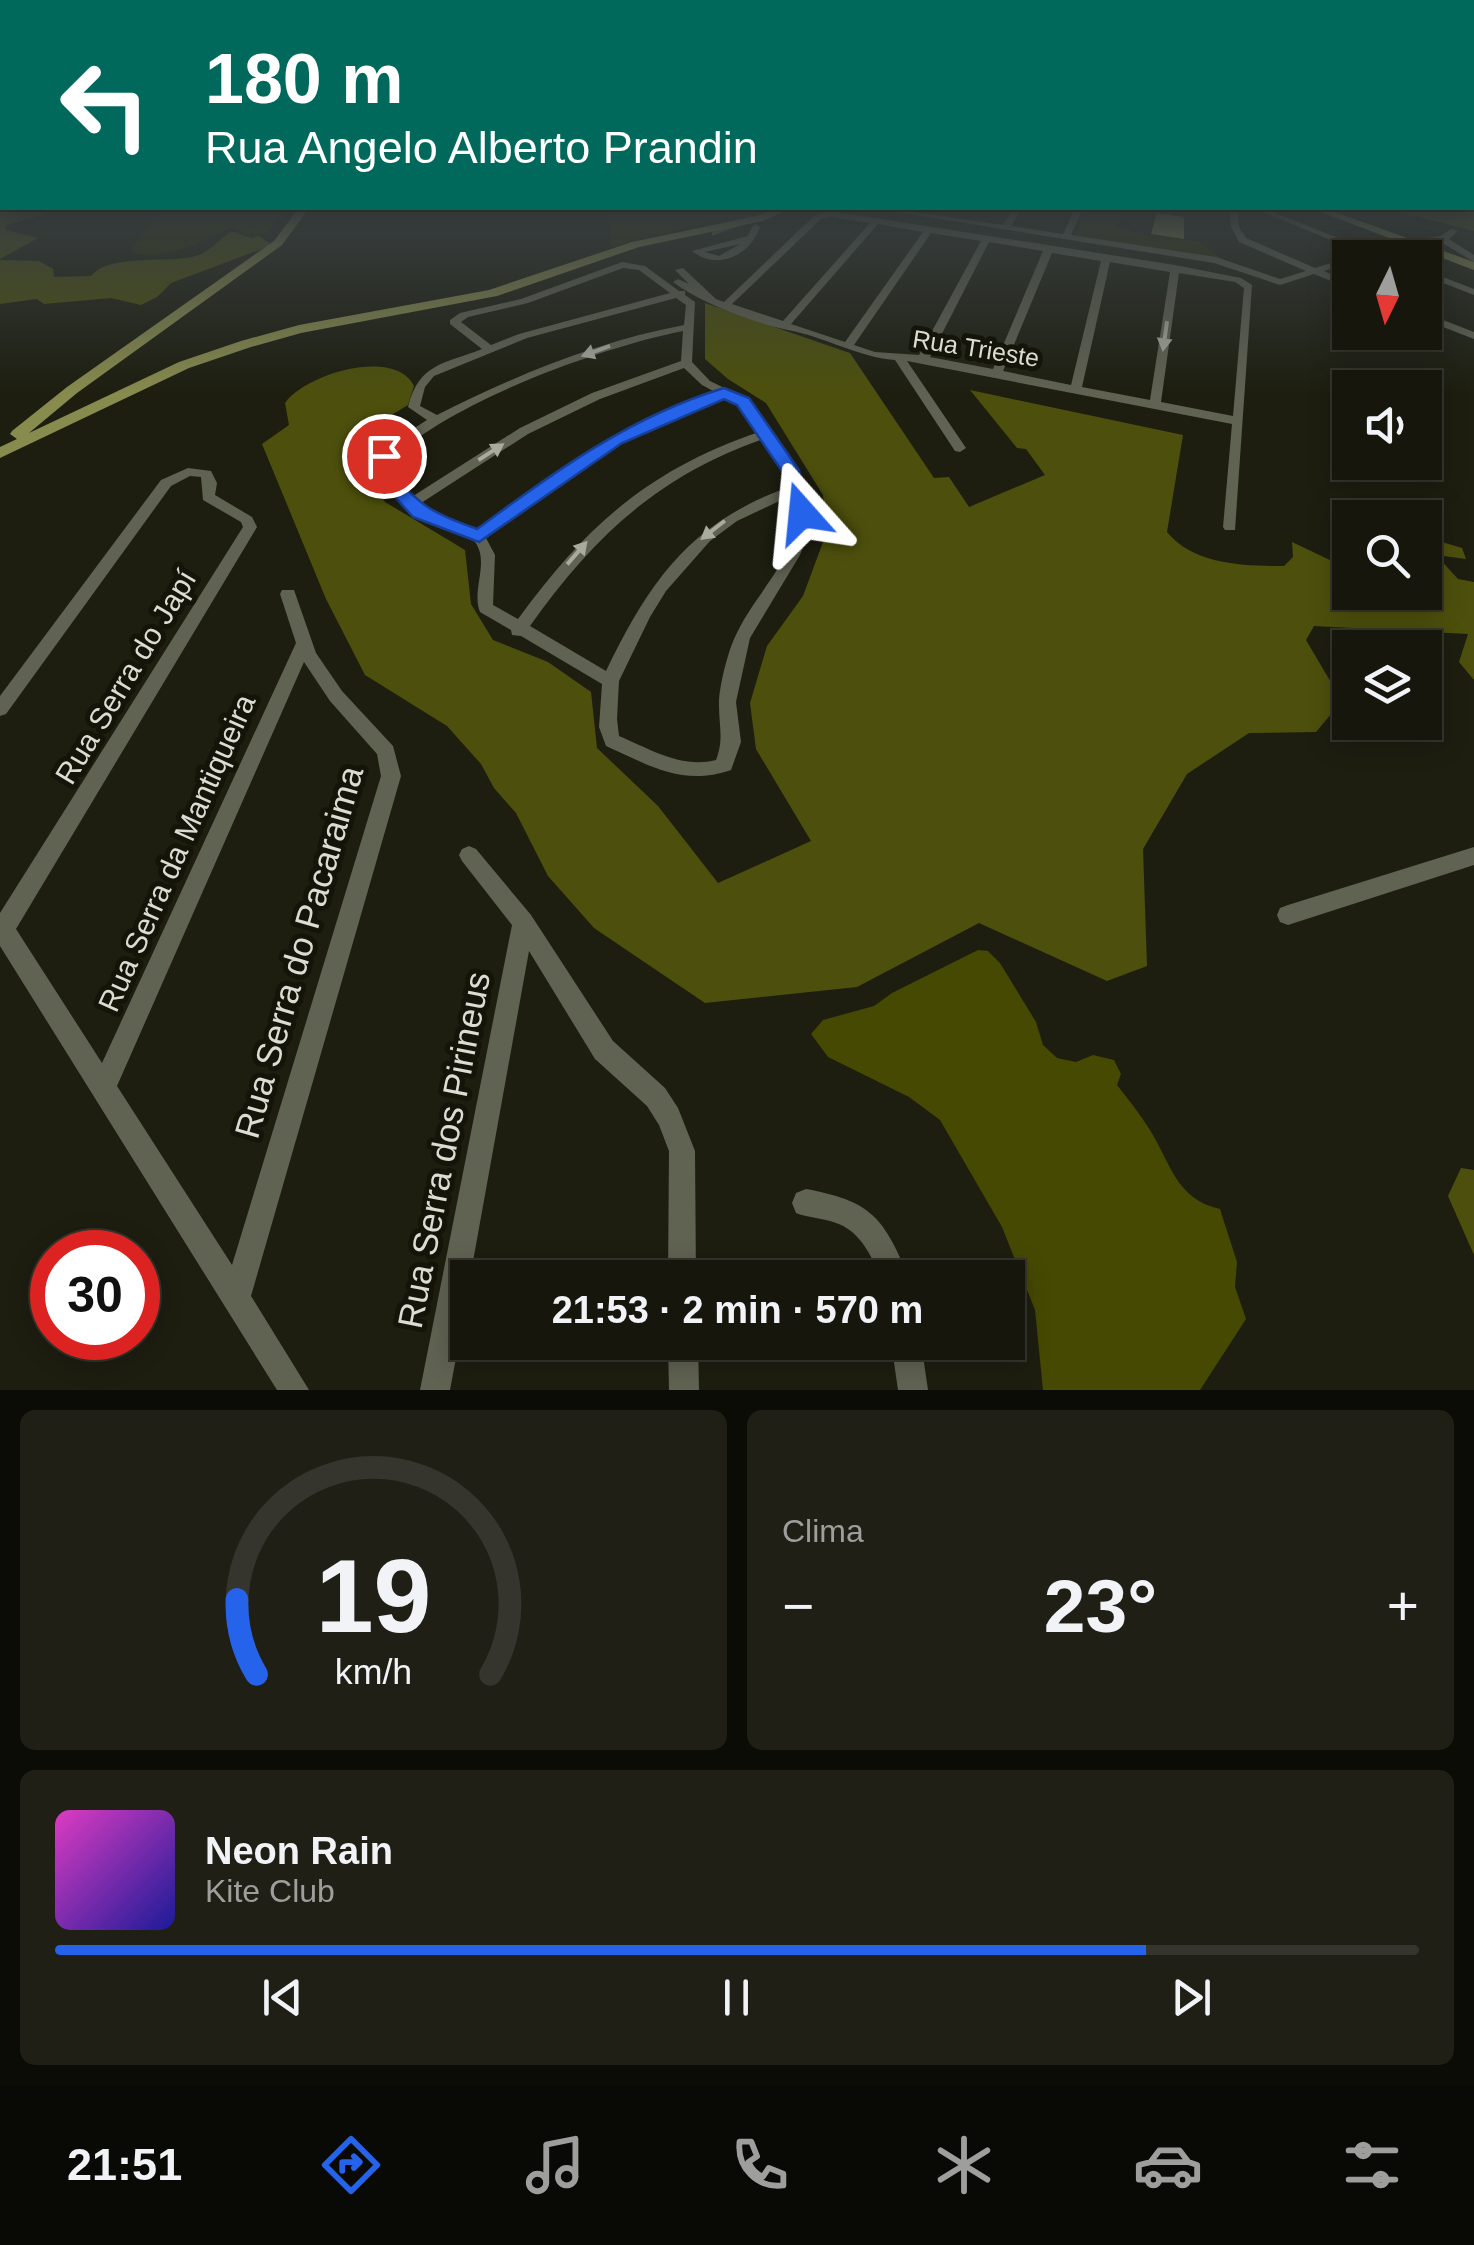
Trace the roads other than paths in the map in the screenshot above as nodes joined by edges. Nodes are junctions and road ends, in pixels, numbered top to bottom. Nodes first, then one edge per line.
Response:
1 (247, 265) edge
2 (581, 265) edge
3 (615, 265) edge
4 (619, 265) edge
5 (642, 265) edge
6 (769, 265) edge
7 (838, 265) edge
8 (904, 265) edge
9 (974, 265) edge
10 (1041, 265) edge
11 (1105, 265) edge
12 (1156, 265) edge
13 (1230, 265) edge
14 (1300, 265) edge
15 (1332, 266) edge
16 (1175, 268) junction
17 (680, 270) dead end
18 (1314, 271) junction
19 (665, 274) dead end
20 (1332, 278) edge
21 (1442, 280) edge
22 (1474, 292) edge
23 (681, 294) junction
24 (712, 301) junction
25 (459, 305) junction
26 (433, 306) junction
27 (725, 306) junction
28 (403, 321) junction
29 (1442, 323) edge
30 (690, 326) junction
31 (783, 327) junction
32 (1474, 336) edge
33 (246, 344) junction
34 (847, 347) junction
35 (490, 350) junction
36 (900, 358) junction
37 (923, 359) junction
38 (686, 362) junction
39 (997, 373) junction
40 (1076, 389) junction
41 (724, 393) junction
42 (1155, 405) junction
43 (1238, 420) junction
44 (34, 421) junction
45 (438, 421) junction
46 (61, 422) junction
47 (765, 434) junction
48 (960, 448) dead end
49 (0, 451) edge
50 (799, 488) junction
51 (409, 505) junction
52 (1230, 527) dead end
53 (479, 536) junction
54 (288, 594) dead end
55 (518, 631) junction
56 (304, 644) junction
57 (610, 682) junction
58 (0, 710) edge
59 (469, 854) dead end
60 (1474, 856) edge
61 (1288, 915) dead end
62 (523, 922) junction
63 (1, 929) edge
64 (104, 1086) junction
65 (806, 1204) dead end
66 (682, 1260) edge
67 (888, 1260) edge
68 (237, 1295) junction
69 (683, 1360) edge
70 (908, 1360) edge
71 (294, 1390) edge
72 (435, 1390) edge
73 (684, 1390) edge
74 (912, 1390) edge

1 - 44 main road
2 - 25 main road
3 - 25 main road
4 - 35 street
5 - 23 street
6 - 27 street
7 - 31 street
8 - 34 street
9 - 37 street
10 - 39 street
11 - 40 street
12 - 16 street
13 - 18 street
14 - 18 street
15 - 18 street
16 -> 42 street
16 - 43 street
17 - 24 street, Rua Trieste
18 - 20 street
19 - 24 street, Rua Trieste
21 - 22 street
23 - 30 street
23 - 35 street
24 - 27 street, Rua Trieste
25 - 26 main road
25 - 28 main road
26 - 28 main road
26 - 33 main road
27 - 31 street, Rua Trieste
28 - 33 main road
29 - 32 street
30 - 38 street
30 -> 45 street
31 - 34 street, Rua Trieste
33 - 46 main road
34 - 36 street, Rua Trieste
35 - 45 street
36 - 37 street, Rua Trieste
36 - 48 street
37 - 39 street, Rua Trieste
38 - 41 street
51 -> 38 street
39 - 40 street, Rua Trieste
40 - 42 street, Rua Trieste
41 - 47 street
41 - 53 street
42 - 43 street, Rua Trieste
43 - 52 street
44 - 46 main road
44 - 49 main road
45 - 51 street
46 - 49 main road
47 - 50 street
55 -> 47 street
50 -> 57 street
50 - 57 street
51 - 53 street
53 - 55 street
54 - 56 street, Rua Serra do Pacaraima
55 - 57 street
56 - 64 street, Rua Serra da Mantiqueira
56 - 68 street, Rua Serra do Pacaraima
58 - 63 street, Rua Serra do Japí
59 - 62 street
60 - 61 street
62 - 66 street
62 - 72 street, Rua Serra dos Pirineus
63 - 64 street
64 - 68 street
65 - 67 street
68 - 71 street
69 - 73 street
70 - 74 street

